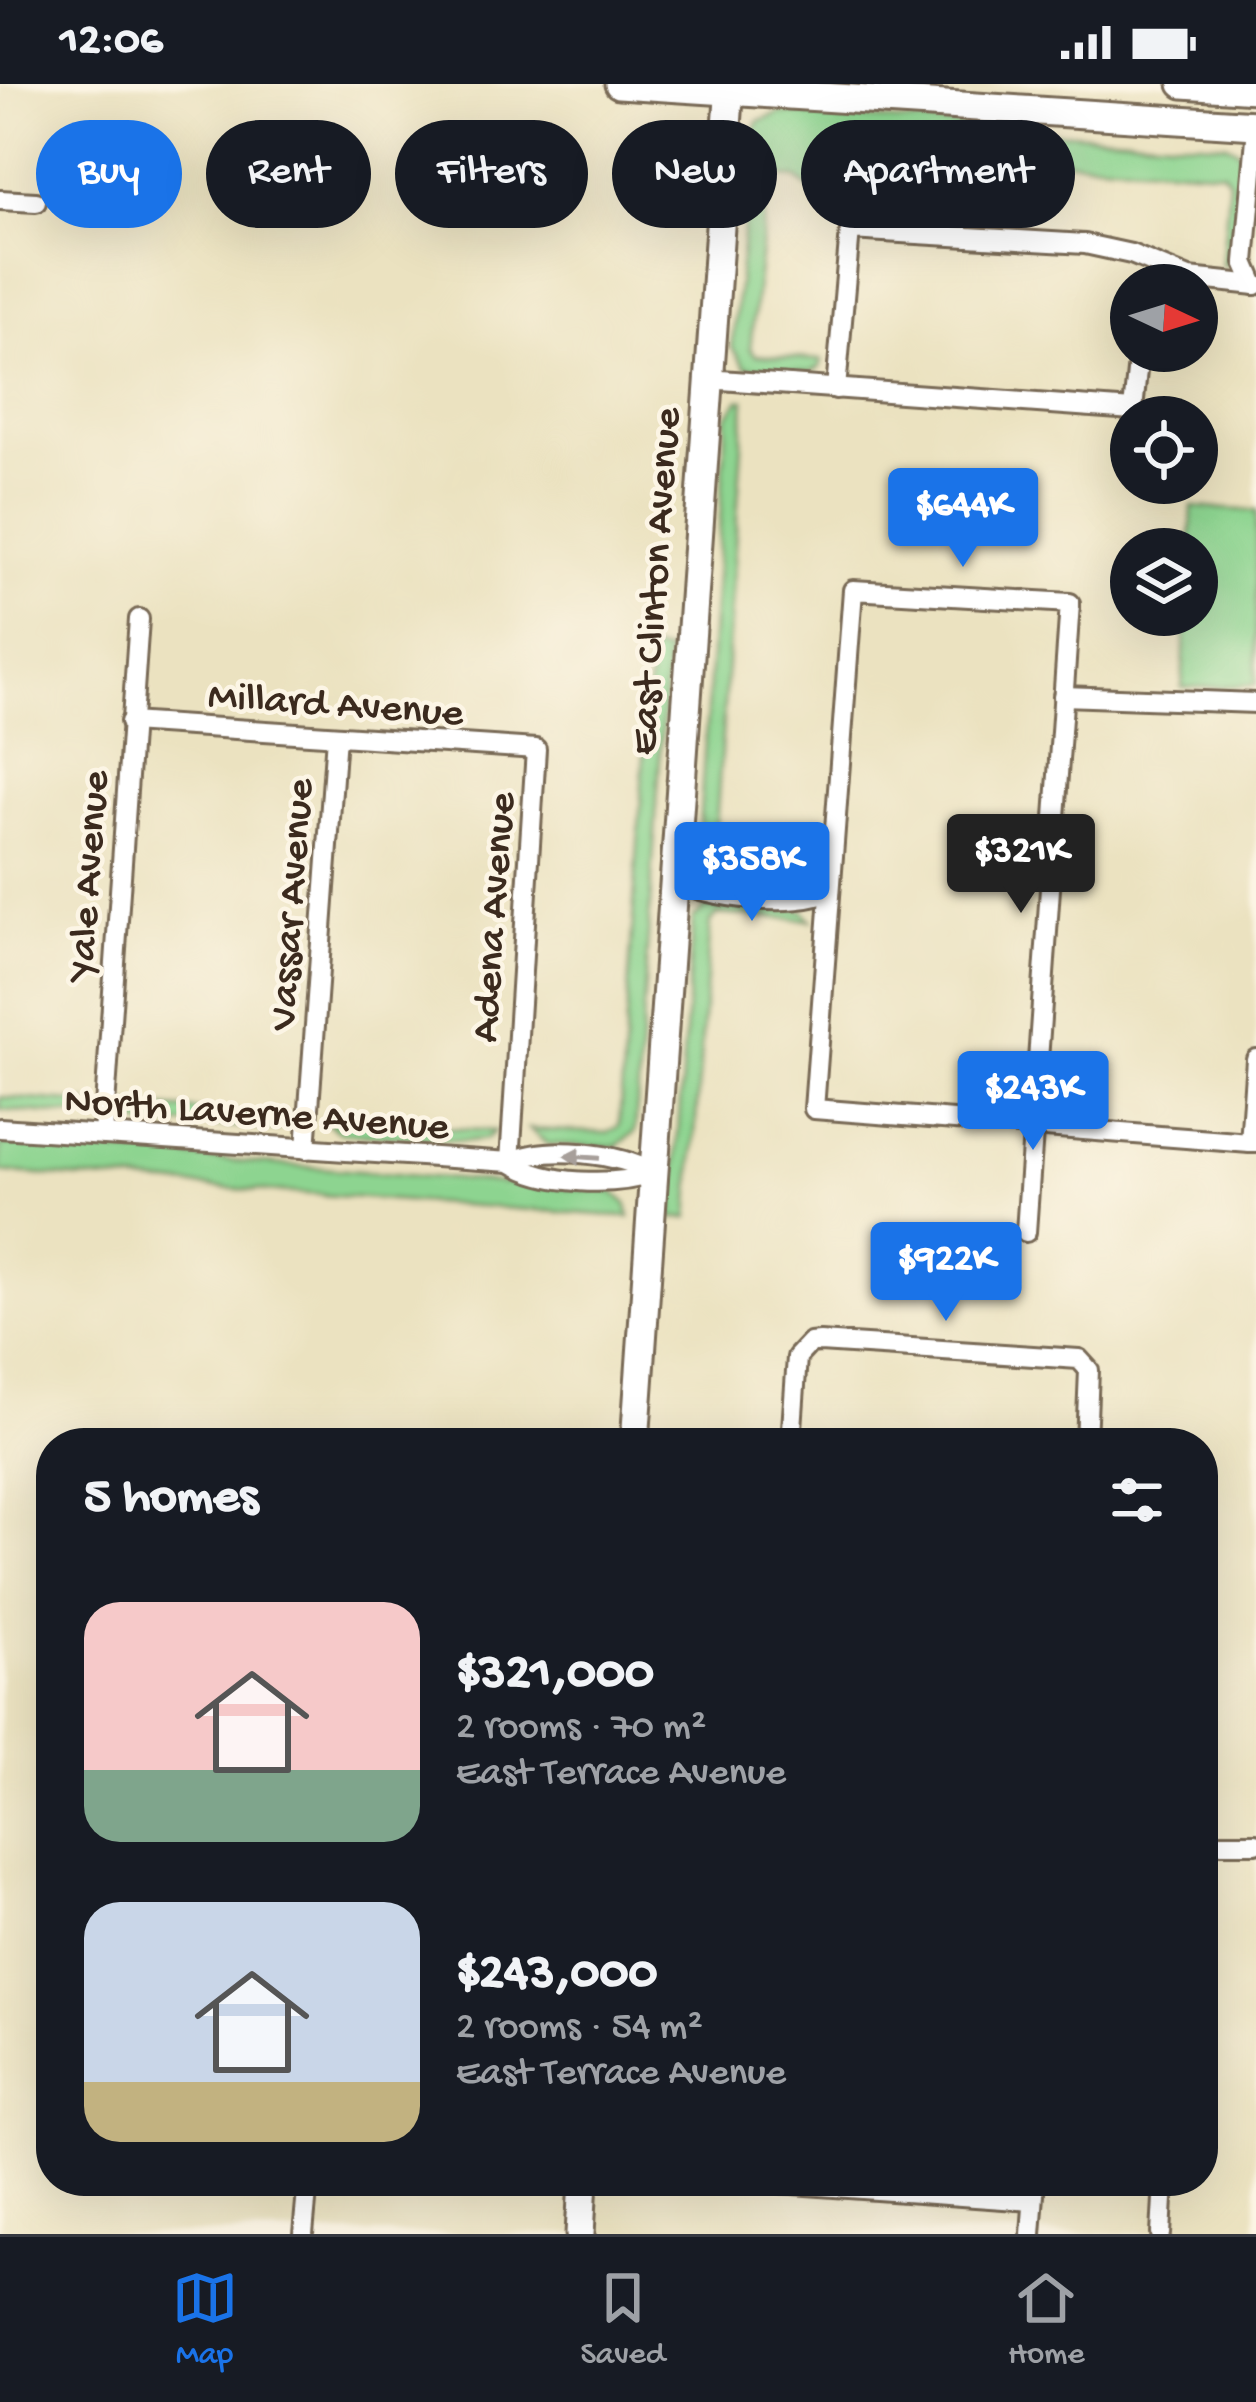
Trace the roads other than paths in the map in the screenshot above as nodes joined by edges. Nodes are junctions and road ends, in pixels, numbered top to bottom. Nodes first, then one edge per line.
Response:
1 (619, 84) edge
2 (1183, 84) edge
3 (730, 88) edge
4 (1256, 89) edge
5 (1256, 125) edge
6 (1256, 138) edge
7 (0, 200) edge
8 (36, 202) dead end
9 (1142, 264) edge
10 (1218, 283) edge
11 (1256, 285) edge
12 (1137, 372) edge
13 (706, 379) junction
14 (836, 388) junction
15 (139, 619) dead end
16 (1063, 696) junction
17 (1256, 703) edge
18 (130, 722) junction
19 (336, 736) junction
20 (536, 749) joint
21 (675, 880) junction
22 (829, 891) junction
23 (1256, 1058) edge
24 (1034, 1126) junction
25 (0, 1128) edge
26 (103, 1135) junction
27 (1253, 1143) edge
28 (306, 1149) junction
29 (510, 1162) junction
30 (654, 1173) junction
31 (1026, 1232) dead end
32 (635, 1428) edge
33 (792, 1428) edge
34 (1087, 1428) edge
35 (1218, 1843) edge
36 (1256, 1843) edge
37 (307, 2196) edge
38 (582, 2196) edge
39 (1034, 2196) edge
40 (1163, 2196) edge
41 (303, 2234) edge
42 (580, 2234) edge
43 (1031, 2234) edge
44 (1161, 2234) edge

1 - 3 street
2 - 4 street
3 - 5 street
3 - 13 street, East Clinton Avenue
6 - 11 street
7 - 8 street
9 - 14 street
10 - 11 street
12 - 14 street
13 - 14 street
13 - 21 street, East Clinton Avenue
15 - 18 street, Yale Avenue
16 - 17 street
16 - 22 street
16 - 24 street
18 - 19 street, Millard Avenue
18 - 26 street, Yale Avenue
19 - 20 street, Millard Avenue
19 - 28 street, Vassar Avenue
20 - 29 street, Adena Avenue
21 - 22 street
21 - 30 street, East Clinton Avenue
22 - 24 street
23 - 27 street
24 - 27 street
24 - 31 street
25 - 26 street, North Laverne Avenue
26 - 28 street, North Laverne Avenue
28 - 29 street, North Laverne Avenue
29 - 30 street, North Laverne Avenue
30 - 32 street, East Clinton Avenue
33 - 34 street
35 - 36 street
37 - 41 street
38 - 42 street
39 - 43 street
40 - 44 street

